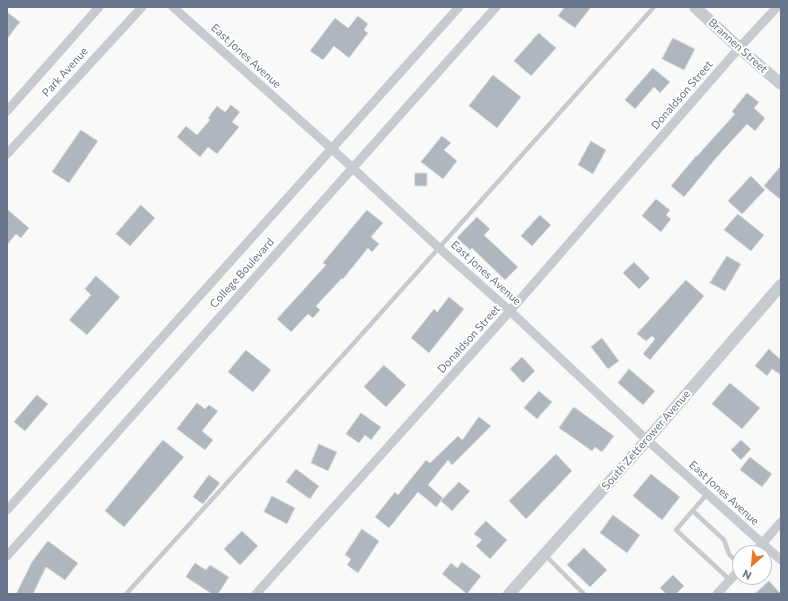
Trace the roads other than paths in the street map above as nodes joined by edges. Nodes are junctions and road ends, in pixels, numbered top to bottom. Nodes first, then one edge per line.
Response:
1 (99, 7) edge
2 (142, 7) edge
3 (173, 7) edge
4 (459, 7) edge
5 (496, 7) edge
6 (654, 7) edge
7 (695, 7) edge
8 (777, 7) edge
9 (739, 48) junction
10 (781, 84) edge
11 (7, 111) edge
12 (331, 148) junction
13 (7, 154) edge
14 (352, 167) junction
15 (438, 247) junction
16 (781, 284) edge
17 (510, 311) junction
18 (647, 440) junction
19 (707, 494) junction
20 (7, 510) edge
21 (693, 511) junction
22 (781, 522) edge
23 (763, 544) junction
24 (544, 554) junction
25 (7, 556) edge
26 (732, 558) edge
27 (781, 560) edge
28 (732, 578) edge
29 (730, 580) junction
30 (126, 594) edge
31 (256, 594) edge
32 (509, 594) edge
33 (584, 594) edge
34 (717, 594) edge

1 - 11 street, Park Avenue
2 - 13 street, Park Avenue
3 - 12 street, East Jones Avenue
4 - 12 street, College Boulevard
5 - 14 street, College Boulevard
6 - 15 lane
7 - 9 street, Brannen Street
8 - 9 street, Donaldson Street
9 - 10 street, Brannen Street
9 - 17 street, Donaldson Street
12 - 14 street, East Jones Avenue
12 - 20 street, College Boulevard
14 - 15 street, East Jones Avenue
14 - 25 street, College Boulevard
15 - 17 street, East Jones Avenue
15 - 30 lane
16 - 18 street, South Zetterower Avenue
17 - 18 street, East Jones Avenue
17 - 31 street, Donaldson Street
18 - 19 street, East Jones Avenue
18 - 24 street, South Zetterower Avenue
19 - 21 lane
19 - 23 street, East Jones Avenue
21 - 26 lane
21 - 29 lane
22 - 23 street
23 - 27 street, East Jones Avenue
24 - 32 street, South Zetterower Avenue
24 - 33 lane
28 - 29 street
29 - 34 street

